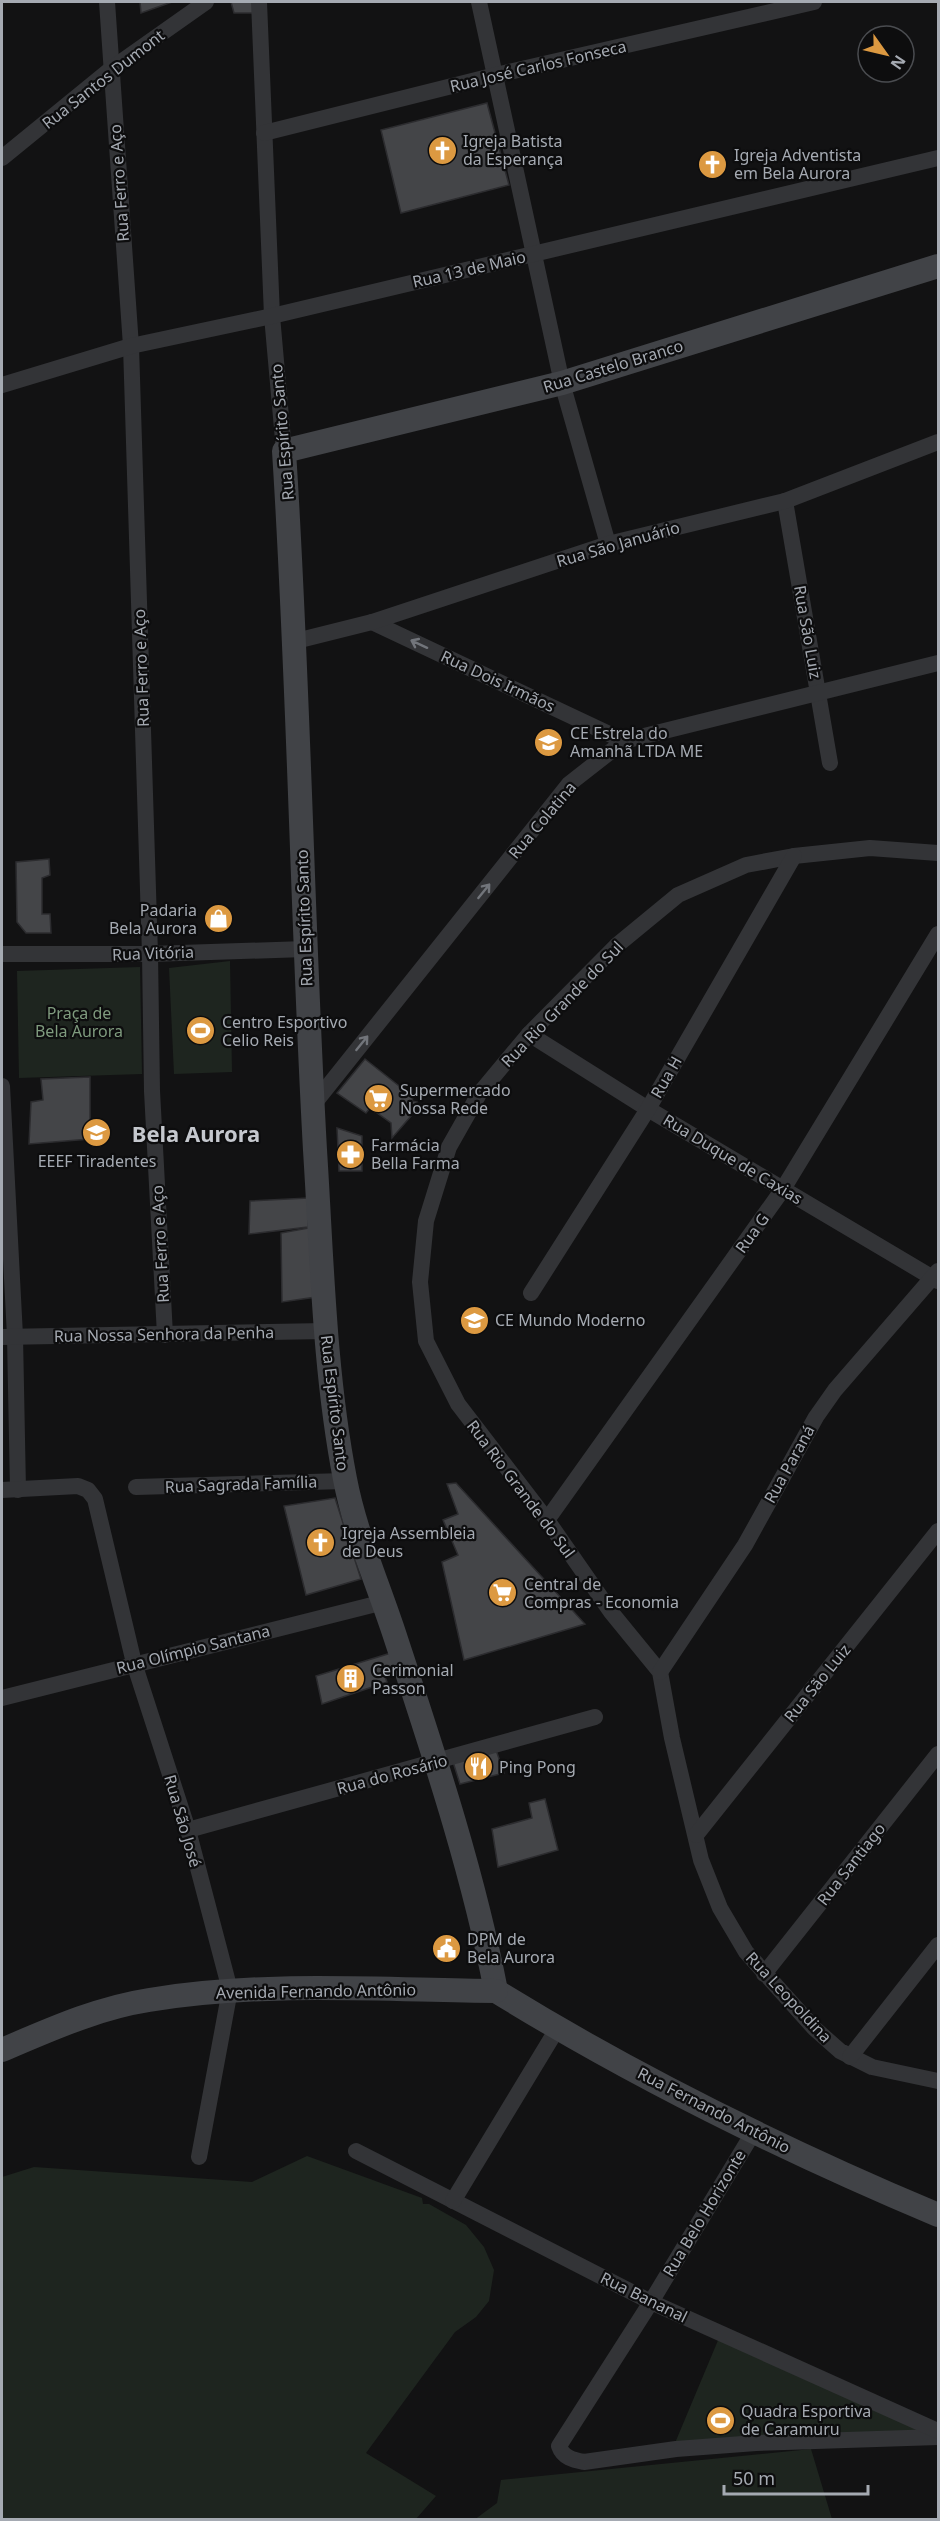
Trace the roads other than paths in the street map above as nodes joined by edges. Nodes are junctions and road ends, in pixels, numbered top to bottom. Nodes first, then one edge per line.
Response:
1 (107, 2) edge
2 (206, 2) edge
3 (259, 2) edge
4 (479, 2) edge
5 (814, 2) edge
6 (111, 69) junction
7 (496, 75) junction
8 (264, 133) junction
9 (2, 158) edge
10 (939, 158) edge
11 (532, 254) junction
12 (939, 266) edge
13 (272, 316) junction
14 (131, 346) junction
15 (562, 383) junction
16 (2, 385) edge
17 (939, 442) edge
18 (284, 451) junction
19 (785, 501) junction
20 (608, 544) junction
21 (372, 622) junction
22 (296, 641) junction
23 (939, 663) edge
24 (819, 694) junction
25 (624, 741) junction
26 (830, 763) dead end
27 (939, 852) edge
28 (794, 856) junction
29 (939, 934) edge
30 (304, 949) junction
31 (2, 954) edge
32 (150, 954) junction
33 (529, 1034) junction
34 (2, 1086) edge
35 (313, 1105) junction
36 (648, 1109) junction
37 (783, 1189) junction
38 (937, 1277) edge
39 (531, 1293) dead end
40 (326, 1331) junction
41 (165, 1335) junction
42 (8, 1337) edge
43 (345, 1481) junction
44 (136, 1487) dead end
45 (10, 1490) edge
46 (547, 1520) junction
47 (939, 1531) edge
48 (384, 1602) junction
49 (134, 1663) junction
50 (660, 1672) junction
51 (2, 1698) edge
52 (596, 1717) dead end
53 (939, 1754) edge
54 (436, 1762) junction
55 (188, 1830) junction
56 (696, 1835) junction
57 (939, 1945) edge
58 (764, 1974) junction
59 (230, 1990) junction
60 (496, 1991) junction
61 (557, 2029) junction
62 (2, 2050) edge
63 (850, 2057) junction
64 (939, 2081) edge
65 (753, 2133) junction
66 (356, 2151) dead end
67 (199, 2157) dead end
68 (453, 2201) junction
69 (939, 2215) edge
70 (651, 2302) junction
71 (939, 2431) edge
72 (939, 2436) edge

1 - 6 street, Rua Ferro e Aço
2 - 6 street, Rua Santos Dumont
3 - 8 street, Rua Espírito Santo
4 - 7 street
5 - 7 street, Rua José Carlos Fonseca
6 - 9 street, Rua Santos Dumont
6 - 14 street, Rua Ferro e Aço
7 - 8 street, Rua José Carlos Fonseca
7 - 11 street
8 - 13 street, Rua Espírito Santo
10 - 11 street, Rua 13 de Maio
11 - 13 street, Rua 13 de Maio
11 - 15 street
12 - 15 street, Rua Castelo Branco
13 - 14 street, Rua 13 de Maio
13 - 18 street, Rua Espírito Santo
14 - 16 street, Rua 13 de Maio
14 - 32 street, Rua Ferro e Aço
15 - 18 street, Rua Castelo Branco
15 - 20 street
17 - 19 street, Rua São Januário
18 - 22 street, Rua Espírito Santo
19 - 20 street, Rua São Januário
19 - 24 street, Rua São Luiz
20 - 21 street, Rua São Januário
21 - 22 street, Rua São Januário
25 -> 21 street, Rua Dois Irmãos
22 - 30 street, Rua Espírito Santo
23 - 24 street, Rua Colatina
24 - 25 street, Rua Colatina
24 - 26 street, Rua São Luiz
35 -> 25 street, Rua Colatina
27 - 28 street, Rua Rio Grande do Sul
28 - 33 street, Rua Rio Grande do Sul
28 - 36 street, Rua H
29 - 37 street, Rua G
30 - 32 street, Rua Vitória
30 - 35 street, Rua Espírito Santo
31 - 32 street, Rua Vitória
32 - 41 street, Rua Ferro e Aço
33 - 36 street, Rua Duque de Caxias
33 - 46 street, Rua Rio Grande do Sul
34 - 42 street
35 - 40 street, Rua Espírito Santo
36 - 37 street, Rua Duque de Caxias
36 - 39 street, Rua H
37 - 38 street, Rua Duque de Caxias
37 - 46 street, Rua G
38 - 50 street, Rua Paraná
40 - 41 street, Rua Nossa Senhora da Penha
40 - 43 street, Rua Espírito Santo
41 - 42 street, Rua Nossa Senhora da Penha
42 - 45 street
43 - 44 street, Rua Sagrada Família
43 - 48 street, Rua Espírito Santo
45 - 49 street, Rua São José
46 - 50 street, Rua Rio Grande do Sul
47 - 56 street, Rua São Luiz
48 - 49 street, Rua Olímpio Santana
48 - 54 street, Rua Espírito Santo
49 - 51 street, Rua Olímpio Santana
49 - 55 street, Rua São José
50 - 56 street, Rua Leopoldina
52 - 54 street, Rua do Rosário
53 - 58 street, Rua Santiago
54 - 55 street, Rua do Rosário
54 - 60 street, Rua Espírito Santo
55 - 59 street, Rua São José
56 - 58 street, Rua Leopoldina
57 - 63 street
58 - 63 street, Rua Leopoldina
59 - 60 street, Avenida Fernando Antônio
59 - 62 street, Avenida Fernando Antônio
59 - 67 street, Rua São José
60 - 61 street, Rua Fernando Antônio
61 - 65 street, Rua Fernando Antônio
61 - 68 street
63 - 64 street, Rua Leopoldina
65 - 69 street, Rua Fernando Antônio
65 - 70 street, Rua Belo Horizonte
66 - 68 street, Rua Bananal
68 - 70 street, Rua Bananal
70 - 71 street, Rua Bananal
70 - 72 street, Rua Belo Horizonte

